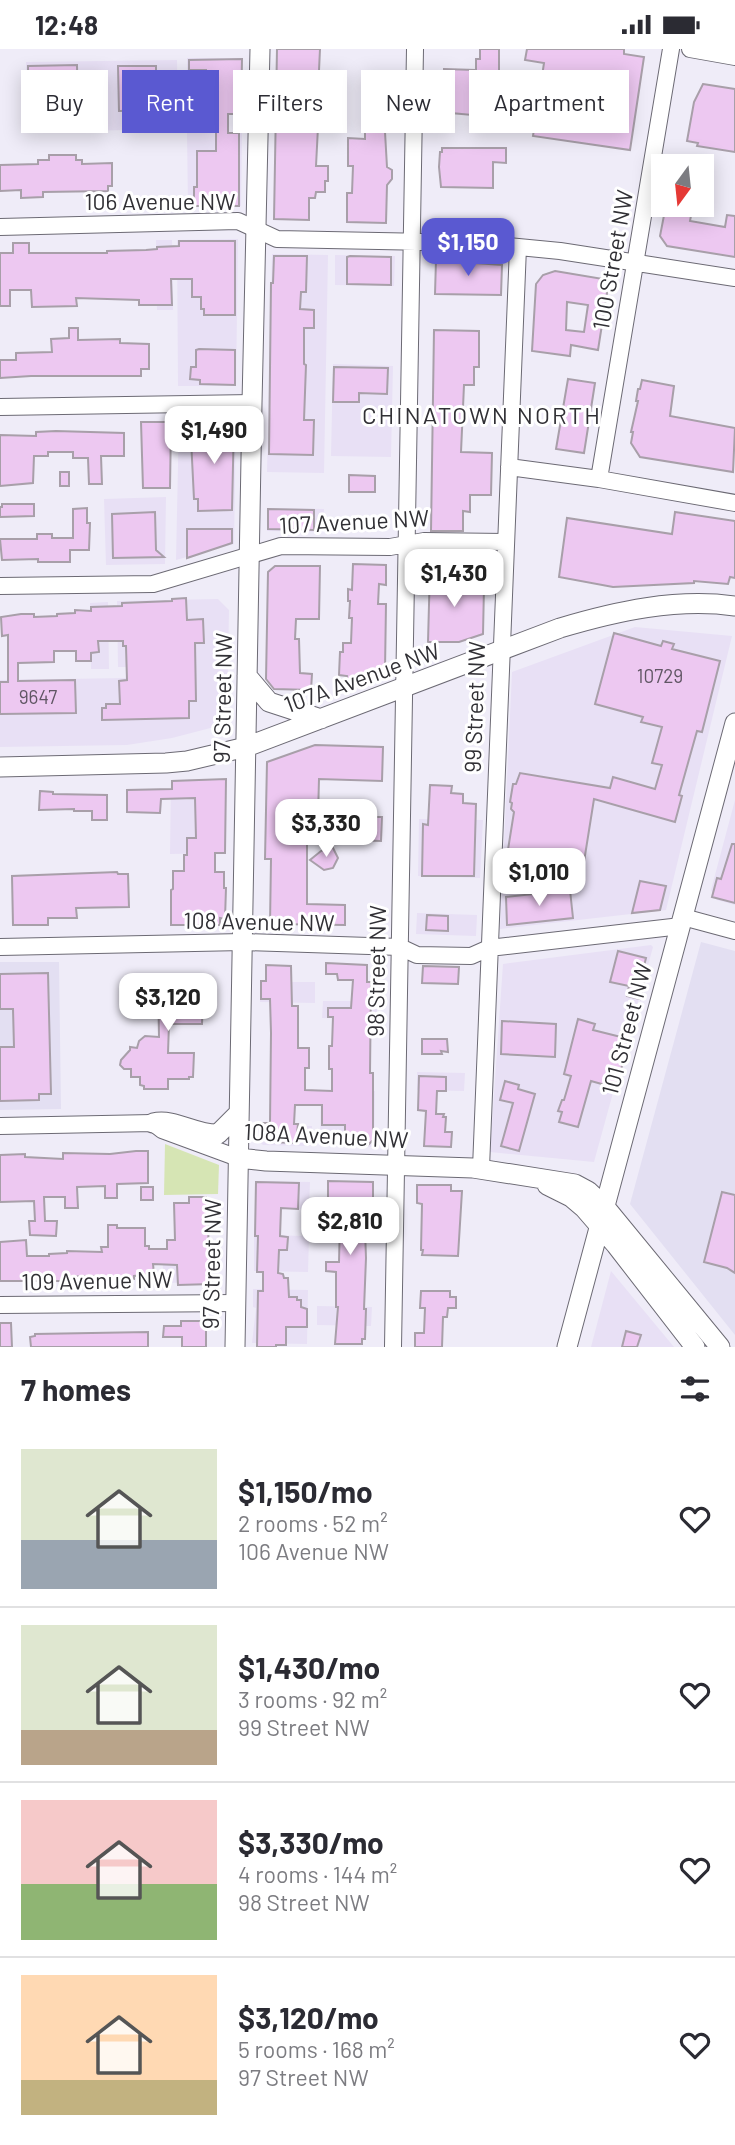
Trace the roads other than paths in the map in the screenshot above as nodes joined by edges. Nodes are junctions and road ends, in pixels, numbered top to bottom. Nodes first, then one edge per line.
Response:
1 (260, 49) edge
2 (415, 49) edge
3 (671, 49) edge
4 (690, 49) edge
5 (735, 57) edge
6 (0, 227) edge
7 (256, 230) junction
8 (413, 241) junction
9 (518, 247) junction
10 (635, 263) junction
11 (735, 278) edge
12 (252, 403) junction
13 (0, 407) edge
14 (509, 467) junction
15 (599, 479) junction
16 (735, 503) edge
17 (505, 543) junction
18 (407, 544) junction
19 (250, 555) junction
20 (0, 586) edge
21 (735, 607) edge
22 (499, 652) junction
23 (247, 676) junction
24 (405, 688) junction
25 (321, 719) junction
26 (735, 723) edge
27 (246, 747) junction
28 (0, 767) edge
29 (682, 921) junction
30 (735, 931) edge
31 (243, 942) junction
32 (0, 947) edge
33 (400, 947) junction
34 (489, 948) junction
35 (239, 1113) junction
36 (153, 1123) junction
37 (0, 1126) edge
38 (238, 1158) junction
39 (397, 1164) junction
40 (481, 1168) junction
41 (602, 1216) junction
42 (236, 1303) junction
43 (0, 1305) edge
44 (235, 1347) edge
45 (394, 1347) edge
46 (567, 1347) edge
47 (695, 1347) edge
48 (720, 1347) edge

1 - 7 main road, 97 Street NW
2 - 8 street, 98 Street NW
3 - 10 street, 100 Street NW
4 - 5 street
6 - 7 street, 106 Avenue NW
7 - 8 street, 106 Avenue NW
7 - 12 main road, 97 Street NW
8 - 9 street, 106 Avenue NW
8 - 18 street, 98 Street NW
9 - 10 street, 106 Avenue NW
9 - 14 street, 99 Street NW
10 - 11 street, 106 Avenue NW
10 - 15 street, 100 Street NW
12 - 13 street
12 - 19 main road, 97 Street NW
14 - 15 street
14 - 17 street, 99 Street NW
15 - 16 street
17 - 18 street, 107 Avenue NW
17 - 22 street, 99 Street NW
18 - 19 street, 107 Avenue NW
18 - 24 street, 98 Street NW
19 - 20 street, 107 Avenue NW
19 - 23 main road, 97 Street NW
21 - 22 main road, 107A Avenue NW
22 - 24 main road, 107A Avenue NW
22 - 34 street, 99 Street NW
23 - 25 main road
23 - 27 main road, 97 Street NW
24 - 25 main road, 107A Avenue NW
24 - 33 street, 98 Street NW
25 - 27 main road, 107A Avenue NW
26 - 29 main road, 101 Street NW
27 - 28 main road, 107A Avenue NW
27 - 31 main road, 97 Street NW
29 - 30 street, 108 Avenue NW
29 - 34 street, 108 Avenue NW
29 - 41 main road, 101 Street NW
31 - 32 street, 108 Avenue NW
31 - 33 street, 108 Avenue NW
31 - 35 main road, 97 Street NW
33 - 34 street, 108 Avenue NW
33 - 39 street, 98 Street NW
34 - 40 street, 99 Street NW
35 - 36 main road
35 - 38 main road, 97 Street NW
36 - 37 street, 108A Avenue NW
36 - 38 street, 108A Avenue NW
38 - 39 main road, 108A Avenue NW
38 - 42 main road, 97 Street NW
39 - 40 main road, 108A Avenue NW
39 - 45 street, 98 Street NW
40 - 41 main road, 108A Avenue NW
41 - 46 main road, 101 Street NW
41 - 47 main road
41 - 48 main road
42 - 43 street, 109 Avenue NW
42 - 44 main road, 97 Street NW

